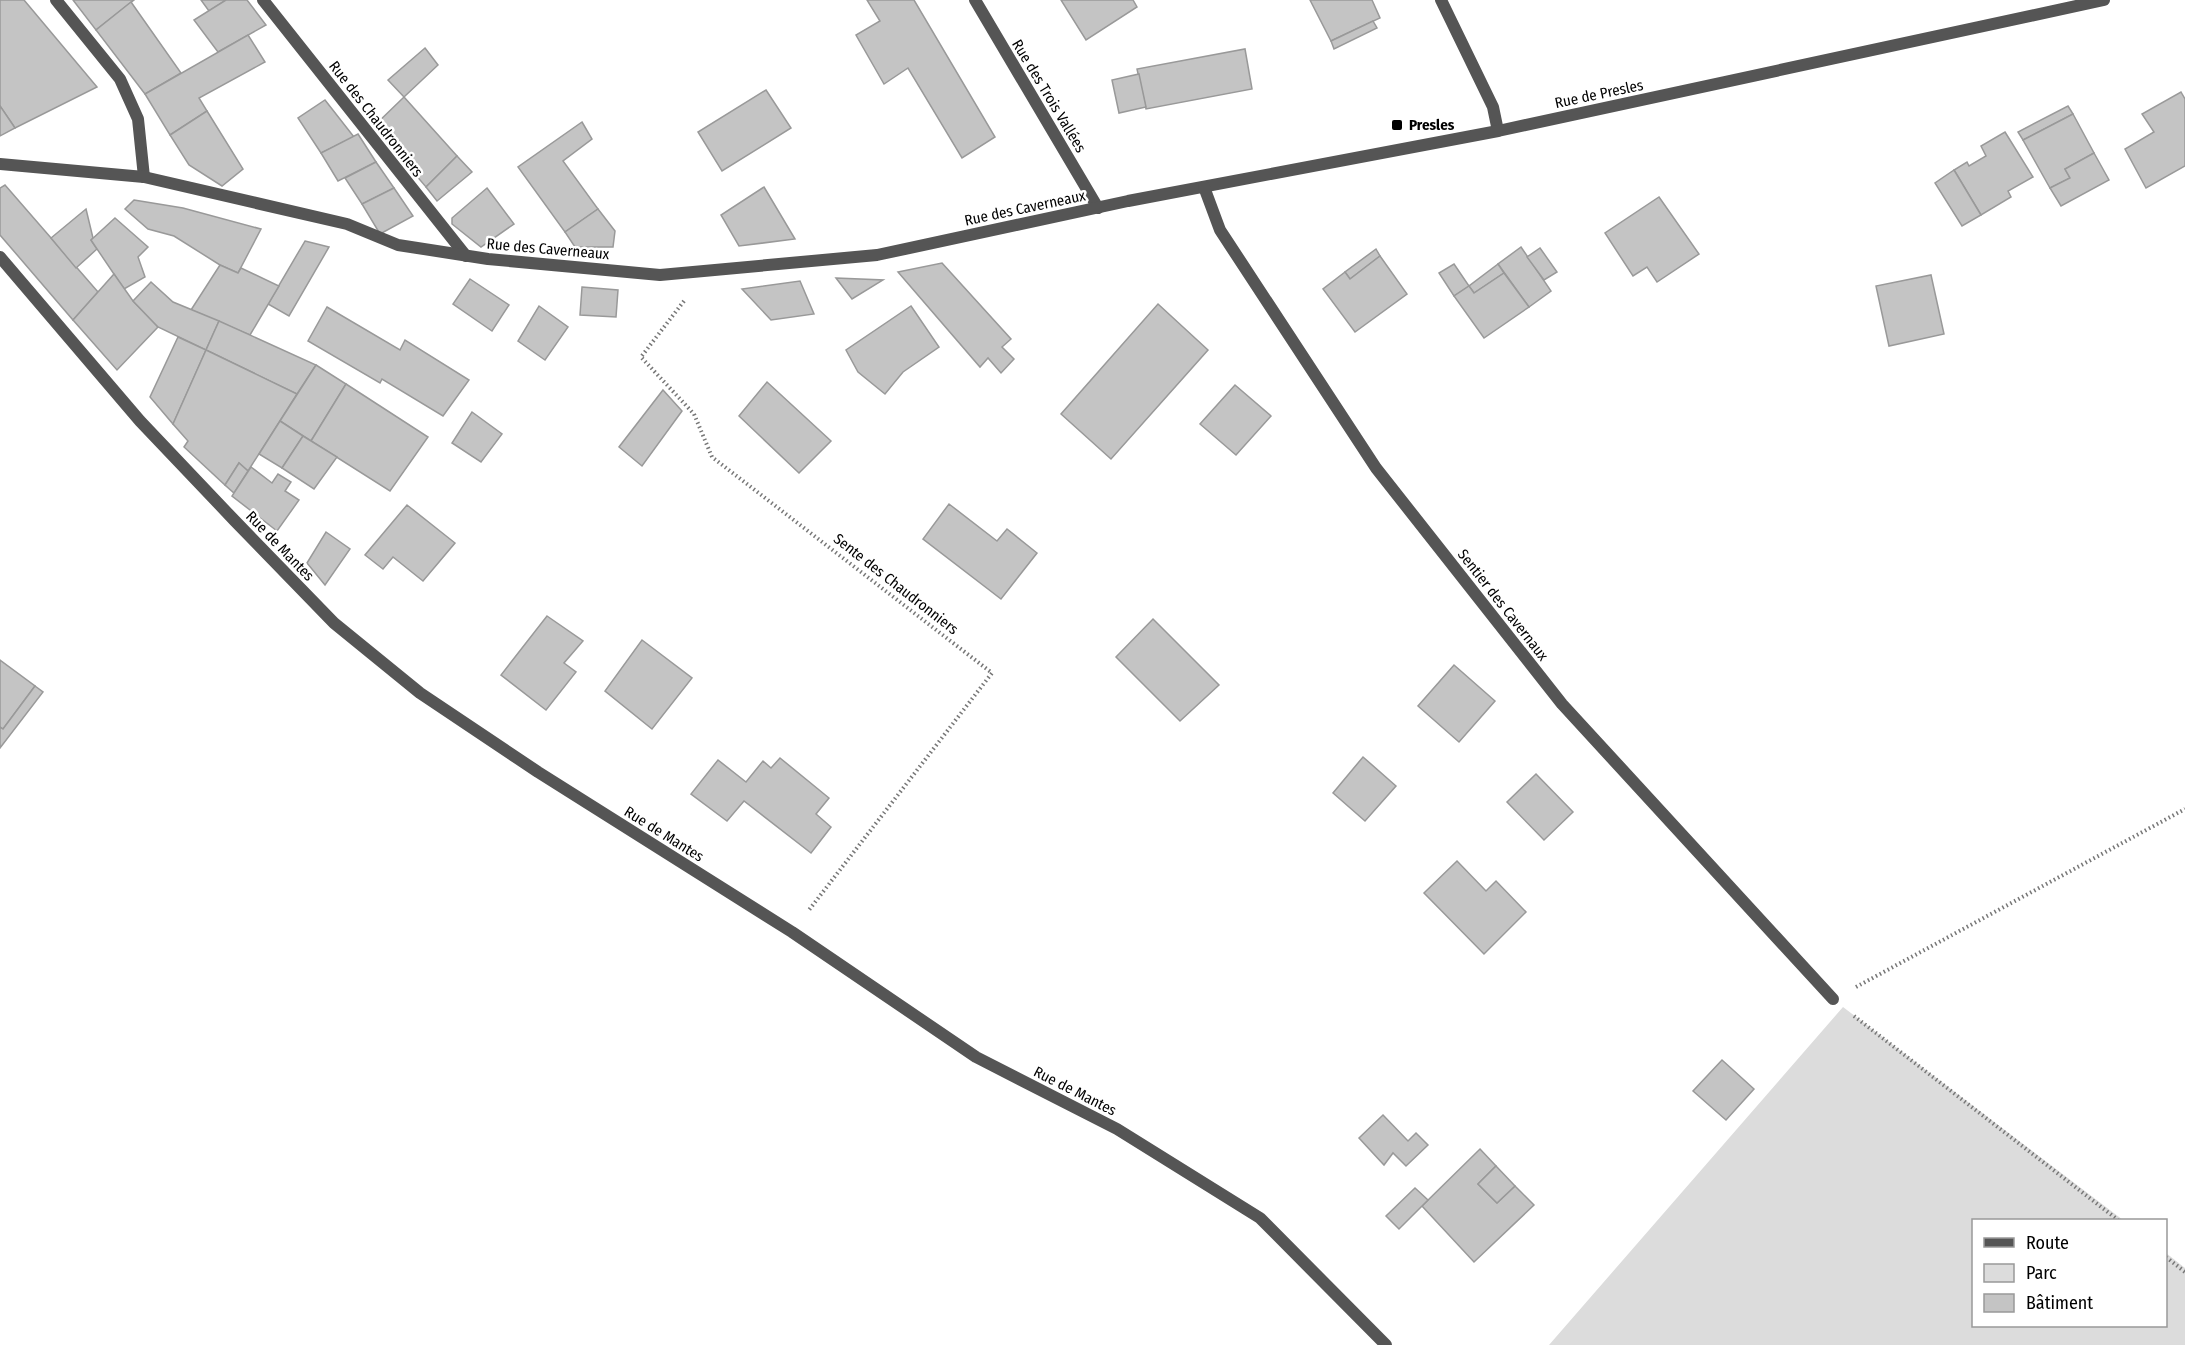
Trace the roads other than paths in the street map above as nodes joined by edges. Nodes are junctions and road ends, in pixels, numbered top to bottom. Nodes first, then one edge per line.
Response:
1 (56, 0) edge
2 (263, 0) edge
3 (975, 0) edge
4 (1441, 0) edge
5 (2104, 0) edge
6 (1498, 131) junction
7 (0, 164) edge
8 (144, 177) junction
9 (1204, 187) junction
10 (1098, 208) junction
11 (466, 256) junction
12 (0, 257) edge
13 (1833, 999) road end
14 (1386, 1345) edge

1 - 8 street
2 - 11 street, Rue des Chaudronniers
3 - 10 street, Rue des Trois Vallées
4 - 6 street
5 - 6 street, Rue de Presles
6 - 9 street, Rue de Presles
7 - 8 street, Rue des Caverneaux
8 - 11 street, Rue des Caverneaux
9 - 10 street, Rue de Presles
9 - 13 street, Sentier des Cavernaux
10 - 11 street, Rue des Caverneaux
12 - 14 street, Rue de Mantes

